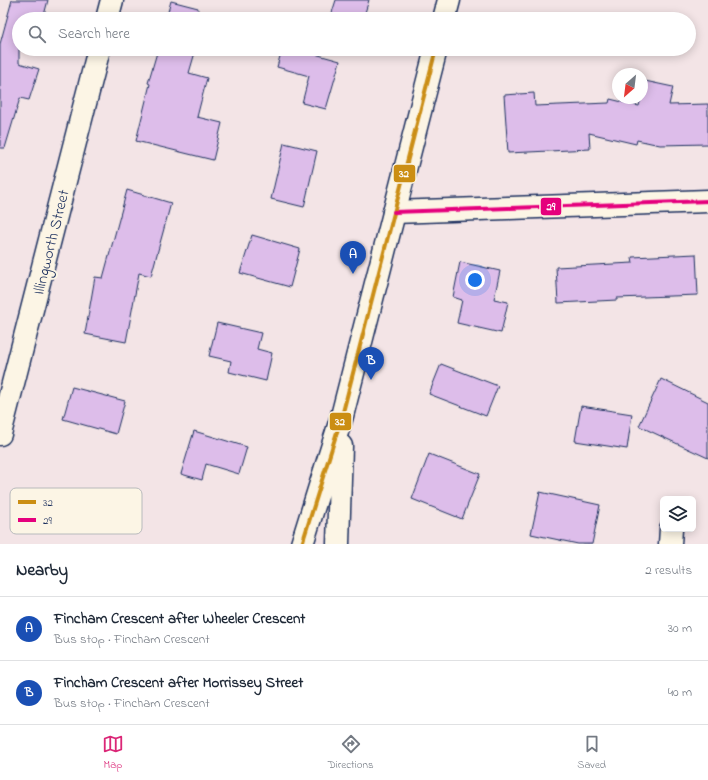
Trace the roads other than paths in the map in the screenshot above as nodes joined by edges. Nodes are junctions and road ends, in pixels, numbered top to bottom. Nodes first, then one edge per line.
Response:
1 (112, 0) edge
2 (449, 0) edge
3 (109, 12) edge
4 (446, 12) edge
5 (97, 56) edge
6 (434, 56) edge
7 (708, 201) edge
8 (394, 212) junction
9 (342, 416) junction
10 (0, 434) edge
11 (672, 532) edge
12 (302, 544) edge
13 (338, 544) edge
14 (670, 544) edge

1 - 3 street
2 - 4 street
5 - 10 street, Illingworth Street
6 - 8 street
7 - 8 street
8 - 9 street
9 - 12 street
9 - 13 street
11 - 14 street

